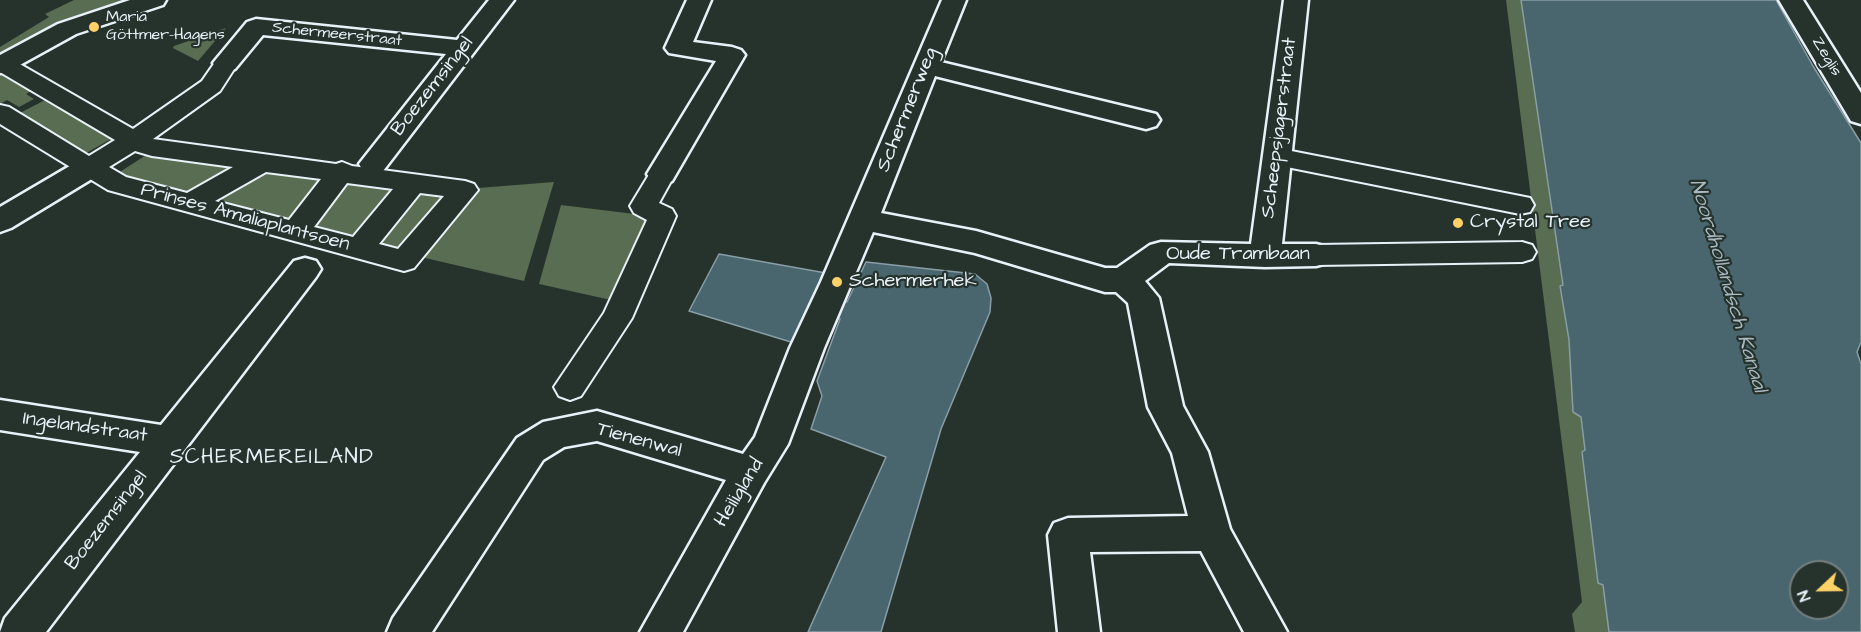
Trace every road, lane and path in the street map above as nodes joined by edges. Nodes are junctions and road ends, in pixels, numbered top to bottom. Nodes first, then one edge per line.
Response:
1 (154, 0) edge
2 (502, 0) edge
3 (699, 0) edge
4 (954, 0) edge
5 (1296, 0) edge
6 (1791, 0) edge
7 (464, 48) junction
8 (226, 63) joint
9 (1, 64) edge
10 (925, 66) junction
11 (0, 113) edge
12 (1861, 115) edge
13 (1146, 120) dead end
14 (134, 140) junction
15 (1276, 157) junction
16 (263, 162) junction
17 (90, 168) junction
18 (360, 170) junction
19 (662, 174) joint
20 (414, 182) junction
21 (191, 204) junction
22 (1520, 205) dead end
23 (863, 220) junction
24 (0, 221) edge
25 (295, 232) junction
26 (359, 249) junction
27 (1522, 252) dead end
28 (1316, 255) joint
29 (316, 256) junction
30 (1265, 256) junction
31 (1125, 280) junction
32 (570, 387) dead end
33 (0, 415) edge
34 (170, 441) junction
35 (751, 472) junction
36 (1212, 533) junction
37 (20, 632) edge
38 (408, 632) edge
39 (661, 632) edge
40 (1079, 632) edge
41 (1266, 632) edge

1 - 9 street
2 - 7 street, Boezemsingel
3 - 19 street
4 - 10 street, Schermerweg
5 - 15 street, Scheepsjagerstraat
6 - 12 street, Zeglis
7 - 8 street, Schermeerstraat
7 - 18 street, Boezemsingel
8 - 14 street
9 - 14 street
10 - 13 street
10 - 23 street, Schermerweg
11 - 17 street, Prinses Amaliaplantsoen
14 - 16 street
14 - 17 street
15 - 22 street
15 - 30 street, Scheepsjagerstraat
16 - 18 street
16 - 21 street
17 - 21 street, Prinses Amaliaplantsoen
17 - 24 street
18 - 20 street
18 - 25 street
19 - 32 street
20 - 26 street
20 - 26 street, Prinses Amaliaplantsoen
21 - 25 street, Prinses Amaliaplantsoen
23 - 31 street
23 - 35 street, Heiligland
25 - 29 street, Prinses Amaliaplantsoen
26 - 29 street, Prinses Amaliaplantsoen
27 - 28 street, Oude Trambaan
28 - 30 street, Oude Trambaan
29 - 34 street, Boezemsingel
30 - 31 street, Oude Trambaan
31 - 36 street
33 - 34 street, Ingelandstraat
34 - 37 street, Boezemsingel
35 - 38 street, Tienenwal
35 - 39 street, Heiligland
36 - 40 street
36 - 41 street

